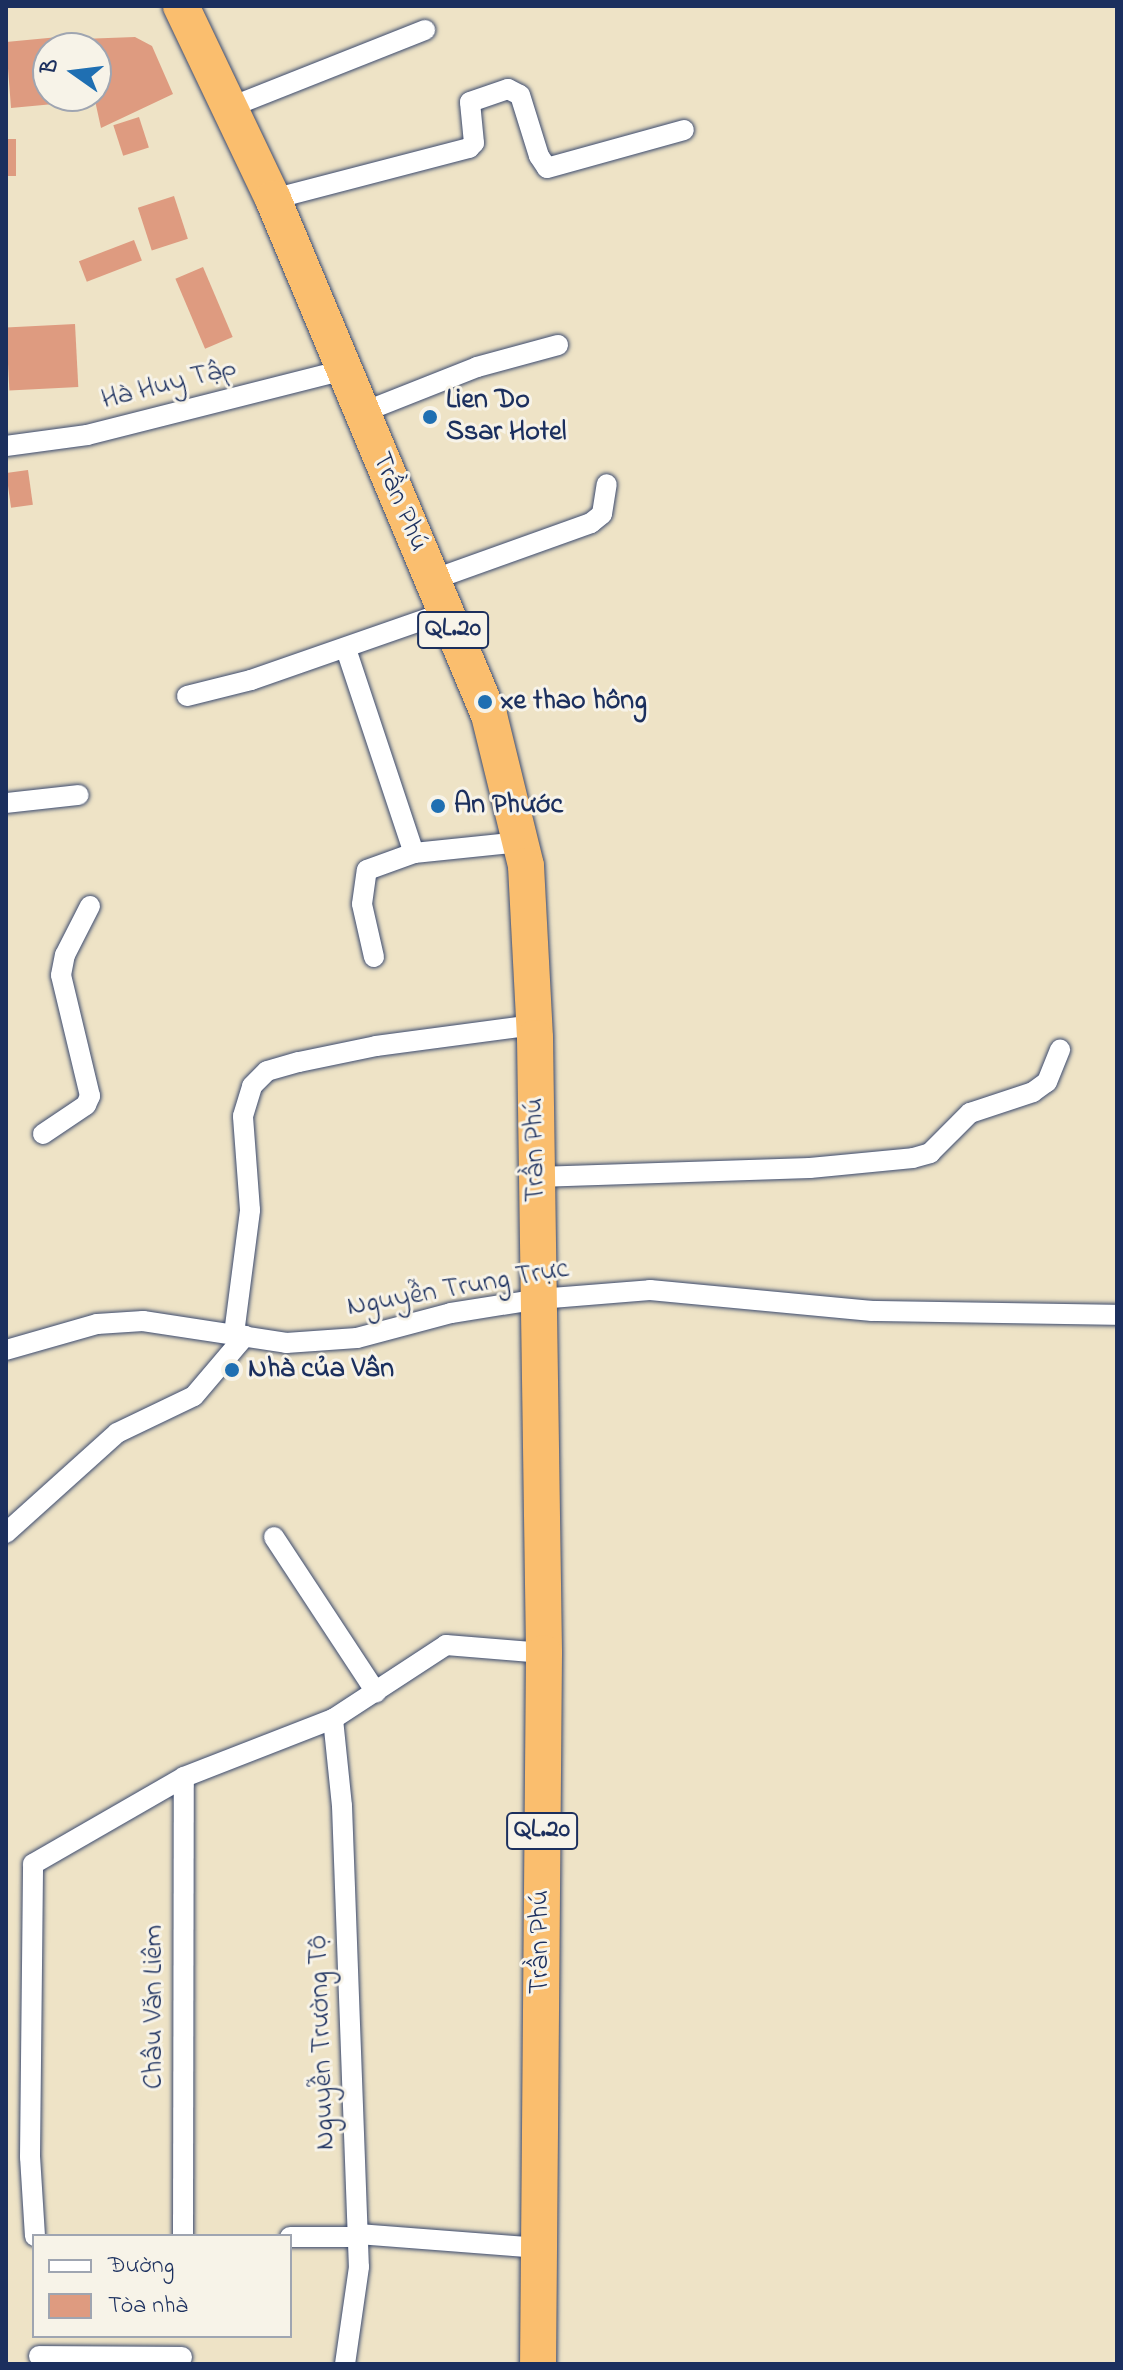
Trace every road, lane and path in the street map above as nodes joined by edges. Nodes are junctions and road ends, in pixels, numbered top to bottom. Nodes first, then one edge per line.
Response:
1 (182, 6) edge
2 (425, 30) dead end
3 (228, 108) junction
4 (684, 130) dead end
5 (273, 199) junction
6 (558, 345) dead end
7 (343, 370) junction
8 (361, 413) junction
9 (6, 446) edge
10 (607, 484) dead end
11 (432, 580) junction
12 (446, 612) junction
13 (346, 649) junction
14 (187, 696) dead end
15 (79, 795) dead end
16 (6, 803) edge
17 (520, 842) junction
18 (414, 853) junction
19 (90, 906) dead end
20 (374, 957) dead end
21 (534, 1025) junction
22 (1060, 1049) dead end
23 (43, 1134) dead end
24 (537, 1177) junction
25 (539, 1299) junction
26 (1117, 1315) edge
27 (240, 1335) junction
28 (6, 1350) edge
29 (6, 1533) edge
30 (274, 1537) dead end
31 (544, 1653) junction
32 (376, 1692) junction
33 (333, 1719) junction
34 (184, 1777) junction
35 (35, 2234) edge
36 (183, 2234) edge
37 (358, 2236) junction
38 (292, 2237) edge
39 (539, 2248) junction
40 (182, 2338) edge
41 (39, 2352) edge
42 (182, 2361) edge
43 (345, 2364) edge
44 (538, 2364) edge

1 - 3 highway, Trần Phú / QL.20
2 - 3 street
3 - 5 highway, Trần Phú / QL.20
4 - 5 street
5 - 7 highway, Trần Phú / QL.20
6 - 8 street
7 - 8 highway, Trần Phú / QL.20
7 - 9 street, Hà Huy Tập
8 - 11 highway, Trần Phú / QL.20
10 - 11 street
11 - 12 highway, Trần Phú / QL.20
12 - 13 street
12 - 17 highway, Trần Phú / QL.20
13 - 14 street
13 - 18 street
15 - 16 street
17 - 18 street
17 - 21 highway, Trần Phú / QL.20
18 - 20 street
19 - 23 street
21 - 24 highway, Trần Phú / QL.20
21 - 27 street
22 - 24 street
24 - 25 highway, Trần Phú / QL.20
25 - 26 street, Nguyễn Trung Trực
25 - 27 street, Nguyễn Trung Trực
25 - 31 highway, Trần Phú / QL.20
27 - 28 street, Nguyễn Trung Trực
27 - 29 street
30 - 32 street
31 - 32 street
31 - 39 highway, Trần Phú / QL.20
32 - 33 street
33 - 34 street
33 - 37 street, Nguyễn Trường Tộ
34 - 35 street
34 - 36 street, Châu Văn Liêm
37 - 38 street
37 - 39 street
37 - 43 street, Nguyễn Trường Tộ
39 - 44 highway, Trần Phú / QL.20
40 - 42 street
41 - 42 street

